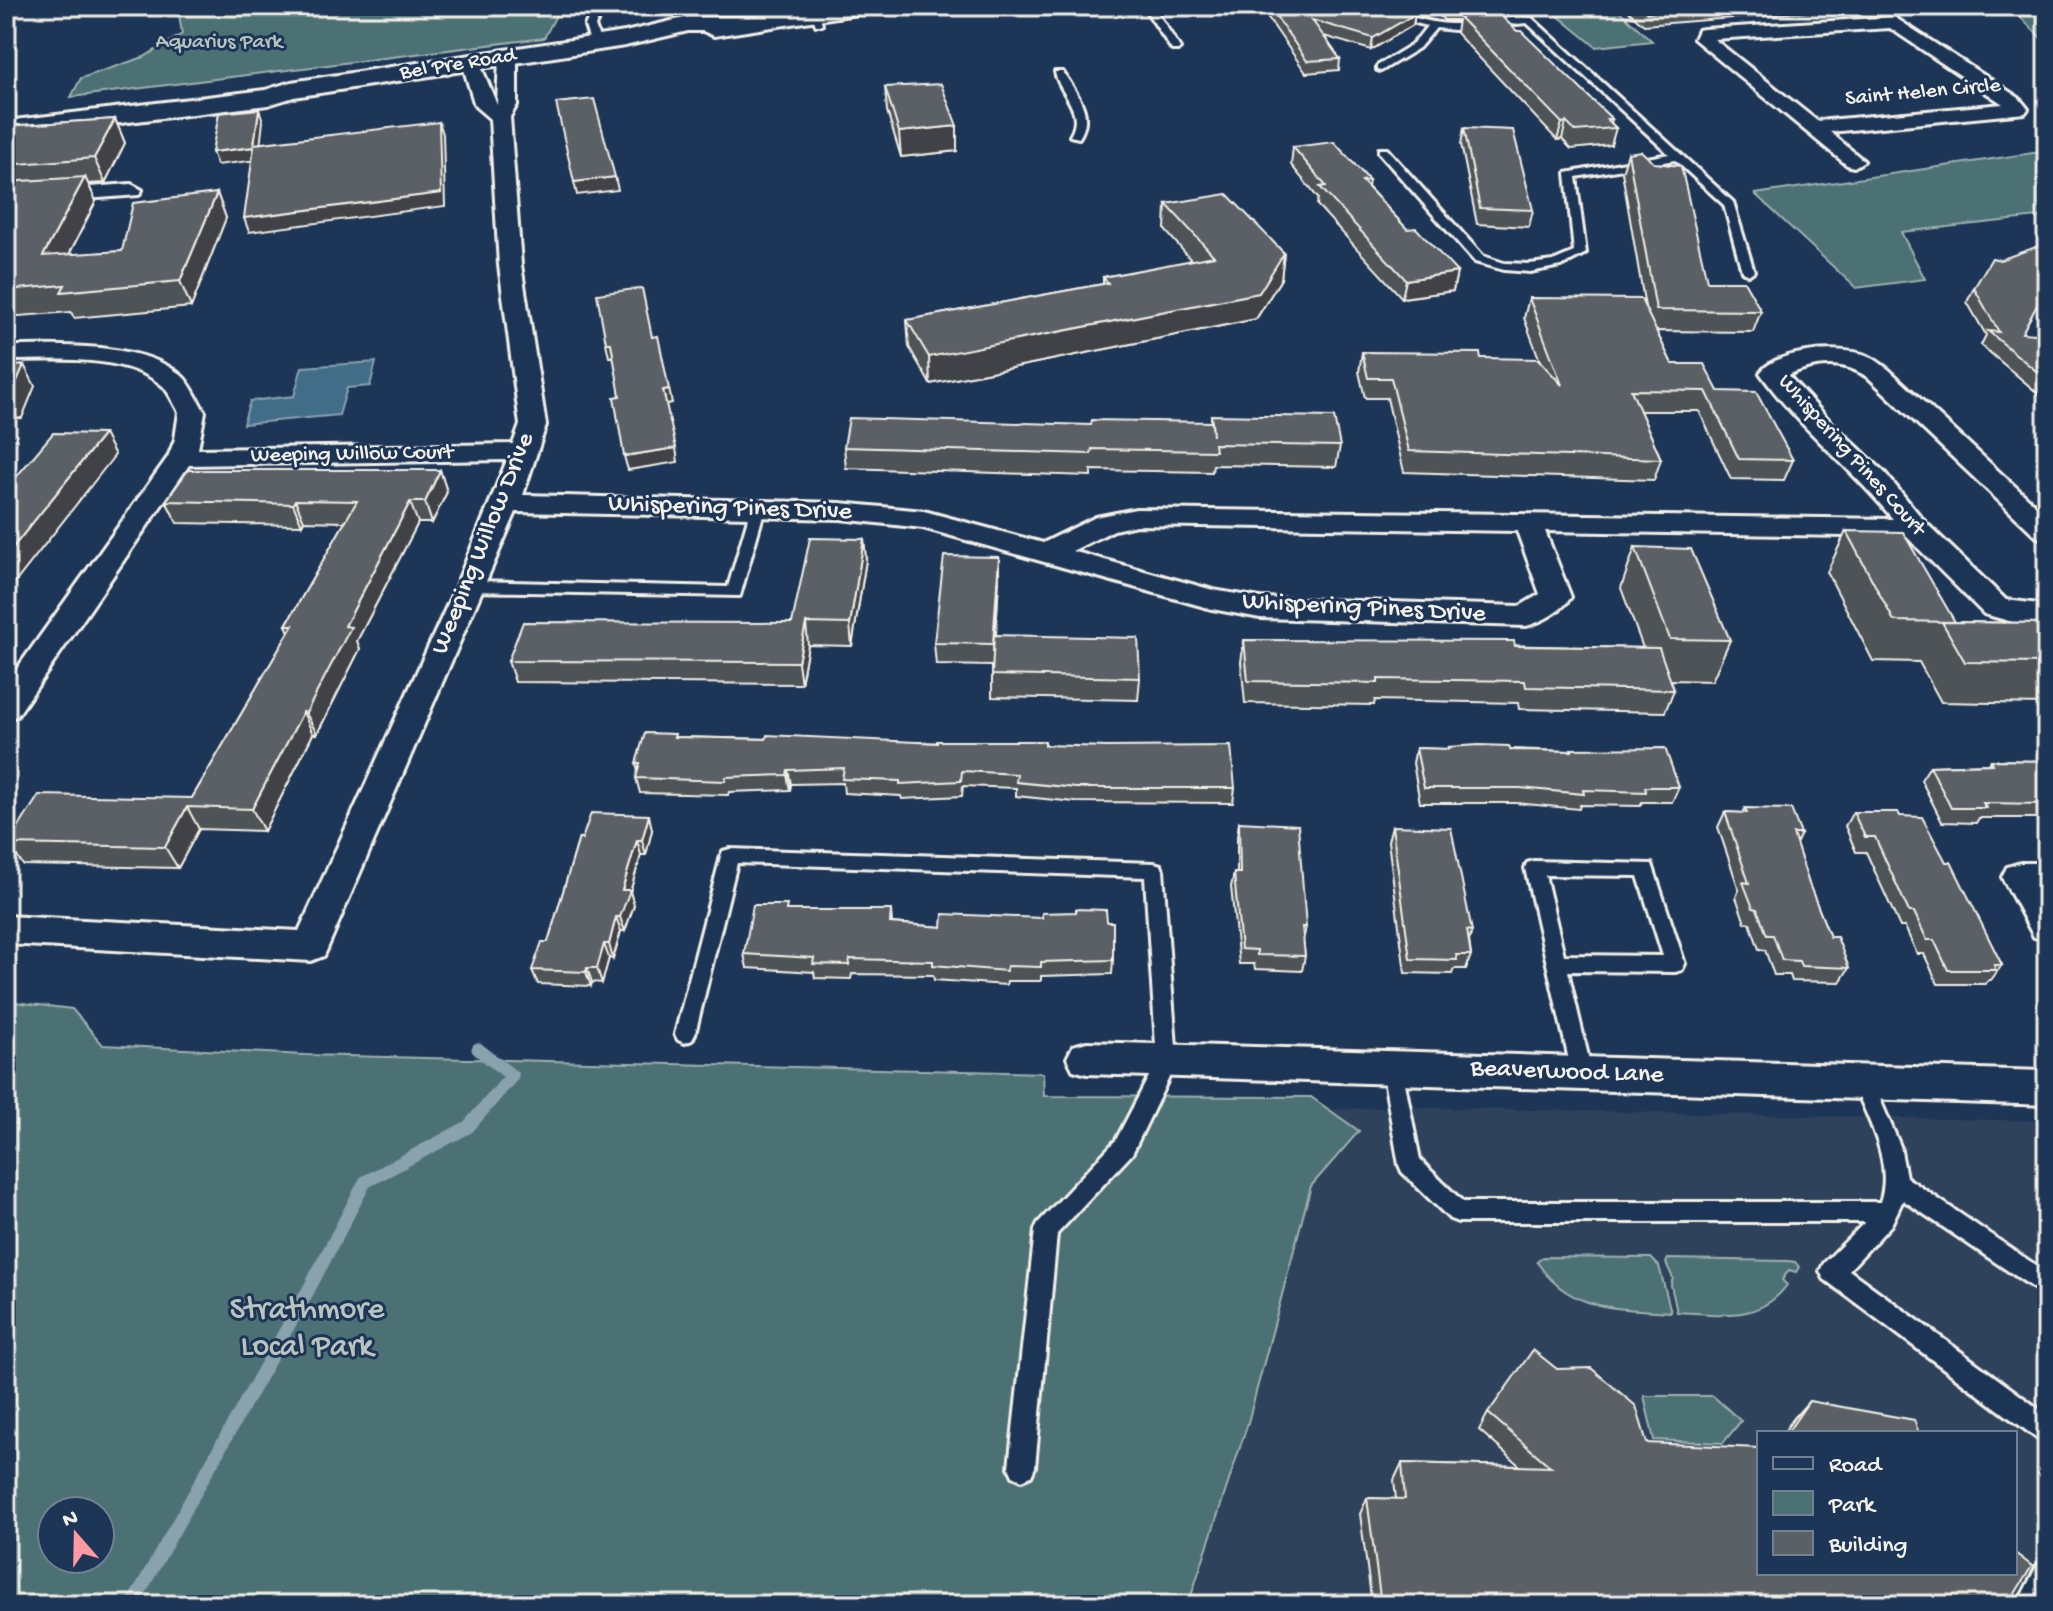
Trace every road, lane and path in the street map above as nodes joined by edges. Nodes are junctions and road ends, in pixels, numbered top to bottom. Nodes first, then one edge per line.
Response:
1 (599, 6) edge
2 (863, 6) edge
3 (1148, 6) edge
4 (1359, 6) edge
5 (1510, 6) edge
6 (1767, 13) dead end
7 (816, 14) edge
8 (1529, 20) junction
9 (1433, 25) junction
10 (1786, 28) junction
11 (596, 44) junction
12 (1175, 48) dead end
13 (508, 57) junction
14 (471, 63) junction
15 (1381, 68) dead end
16 (1059, 74) dead end
17 (291, 90) junction
18 (6, 115) edge
19 (500, 117) junction
20 (1814, 127) junction
21 (6, 129) edge
22 (1075, 136) dead end
23 (1383, 151) dead end
24 (1679, 156) junction
25 (1854, 161) dead end
26 (131, 190) dead end
27 (6, 199) edge
28 (1748, 271) dead end
29 (6, 353) edge
30 (524, 452) junction
31 (181, 457) junction
32 (506, 503) junction
33 (758, 508) junction
34 (1528, 523) junction
35 (1915, 528) junction
36 (2047, 531) edge
37 (1046, 553) junction
38 (471, 586) junction
39 (2047, 615) edge
40 (6, 708) edge
41 (2047, 877) edge
42 (2047, 927) edge
43 (6, 930) edge
44 (1556, 963) junction
45 (685, 1034) dead end
46 (1087, 1058) dead end
47 (1167, 1061) junction
48 (1392, 1068) junction
49 (1582, 1073) junction
50 (1863, 1082) junction
51 (2047, 1088) edge
52 (1896, 1183) junction
53 (1887, 1212) junction
54 (2047, 1286) edge
55 (2047, 1430) edge
56 (1022, 1467) dead end
57 (2047, 1573) edge
58 (2030, 1605) edge

1 - 11 lane
2 - 7 main road, Bel Pre Road
3 - 12 lane
4 - 9 lane
5 - 8 lane
6 - 10 street
7 - 11 main road, Bel Pre Road
8 - 9 lane
8 - 24 lane
9 - 15 lane
10 - 20 street, Saint Helen Circle
10 - 20 street, Saint Helen Circle
11 - 13 main road, Bel Pre Road
13 - 14 main road, Bel Pre Road
13 - 19 street, Weeping Willow Drive
14 - 17 main road, Bel Pre Road
14 - 19 street, Weeping Willow Drive
16 - 22 lane
17 - 18 main road, Bel Pre Road
17 - 21 main road, Bel Pre Road
19 - 30 street, Weeping Willow Drive
20 - 25 street, Saint Helen Circle
23 - 24 lane
24 - 28 lane
26 - 27 street
29 - 31 street
30 - 31 street, Weeping Willow Court
30 - 32 street, Weeping Willow Drive
31 - 40 street
32 - 33 street, Whispering Pines Drive
32 - 38 street, Weeping Willow Drive
33 - 37 street, Whispering Pines Drive
33 - 38 lane
34 - 35 street
34 - 37 street
34 - 37 street, Whispering Pines Drive
35 - 36 street, Whispering Pines Court
35 - 39 street, Whispering Pines Court
38 - 43 street, Weeping Willow Drive
41 - 42 street
44 - 44 lane
44 - 49 lane
45 - 47 lane
46 - 47 street, Beaverwood Lane
47 - 48 street, Beaverwood Lane
47 - 56 lane
48 - 49 street, Beaverwood Lane
48 - 53 lane
49 - 50 street, Beaverwood Lane
50 - 51 street, Beaverwood Lane
50 - 52 lane
52 - 53 lane
52 - 54 lane
53 - 55 lane
57 - 58 lane

